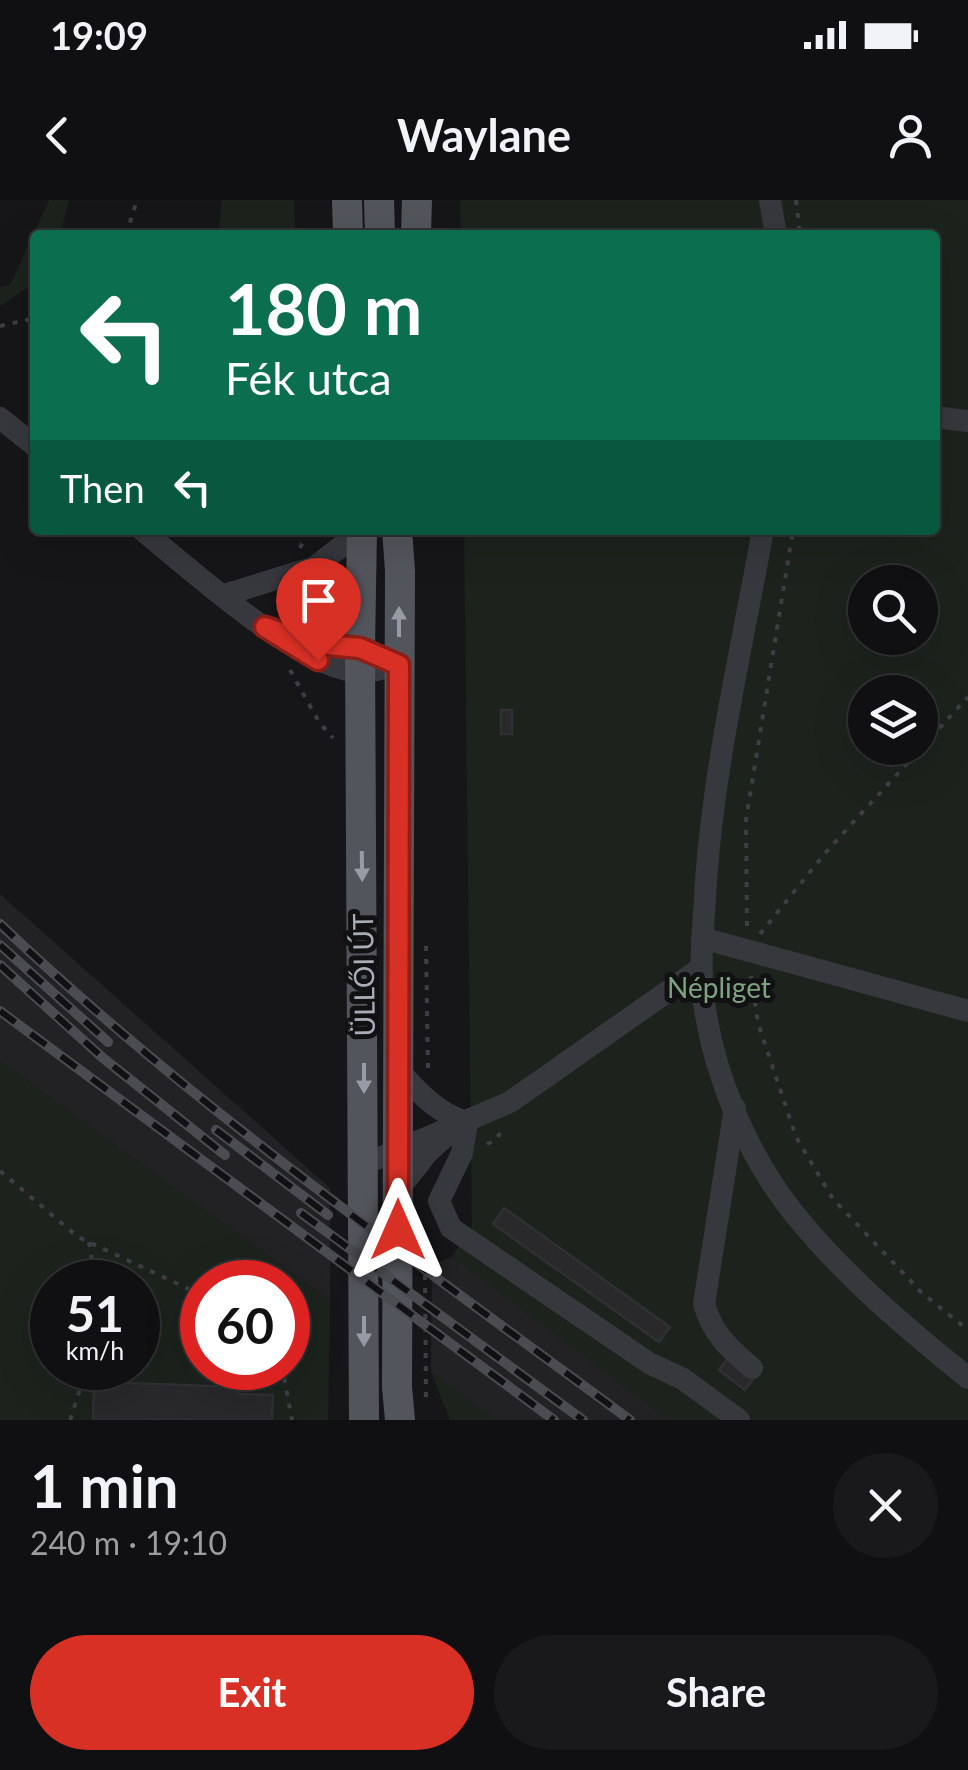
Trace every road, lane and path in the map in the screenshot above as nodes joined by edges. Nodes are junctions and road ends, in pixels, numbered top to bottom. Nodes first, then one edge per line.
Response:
1 (136, 200) edge
2 (347, 200) edge
3 (379, 200) edge
4 (417, 200) edge
5 (770, 200) edge
6 (796, 200) edge
7 (127, 230) edge
8 (348, 230) edge
9 (380, 230) edge
10 (416, 230) edge
11 (775, 230) edge
12 (799, 230) edge
13 (30, 319) edge
14 (0, 326) edge
15 (0, 418) edge
16 (940, 418) edge
17 (968, 421) edge
18 (30, 442) edge
19 (148, 535) edge
20 (306, 535) edge
21 (356, 535) edge
22 (362, 535) edge
23 (400, 535) edge
24 (763, 535) edge
25 (792, 535) edge
26 (290, 556) dead end
27 (224, 595) junction
28 (265, 627) junction
29 (360, 660) junction
30 (399, 665) junction
31 (968, 697) edge
32 (319, 722) dead end
33 (702, 938) junction
34 (747, 949) junction
35 (701, 968) junction
36 (968, 1011) edge
37 (398, 1070) junction
38 (735, 1108) junction
39 (467, 1122) junction
40 (398, 1150) junction
41 (365, 1164) junction
42 (0, 1171) edge
43 (398, 1190) junction
44 (89, 1242) junction
45 (92, 1260) edge
46 (180, 1285) edge
47 (968, 1330) edge
48 (752, 1368) dead end
49 (968, 1378) edge
50 (79, 1390) edge
51 (286, 1390) edge
52 (70, 1420) edge
53 (292, 1420) edge
54 (364, 1420) edge
55 (400, 1420) edge
56 (740, 1420) edge

1 - 7 path
2 - 8 main road
3 - 9 main road
4 - 10 main road
5 - 11 street
6 - 12 path
13 - 14 path
15 - 18 street
16 - 17 street
19 - 27 street
20 - 26 path
21 - 27 street
22 - 29 main road, ÜLLŐI ÚT
30 -> 23 main road, ÜLLŐI ÚT
24 - 33 street
25 - 34 path
27 - 28 street
28 - 29 street
28 - 32 path
29 - 30 street
29 -> 41 main road, ÜLLŐI ÚT
30 - 37 main road, ÜLLŐI ÚT
31 - 34 path
33 - 34 street
33 - 35 street
34 - 36 street
34 - 47 path
35 - 38 street
35 - 39 street
37 - 39 street
37 - 40 main road, ÜLLŐI ÚT
38 - 48 street
38 - 49 street
39 - 40 street
39 - 43 street
39 - 56 street
40 - 41 street
40 - 43 main road, ÜLLŐI ÚT
41 -> 54 main road, ÜLLŐI ÚT
42 - 44 path
43 - 55 main road, ÜLLŐI ÚT
44 - 45 path
44 - 46 path
50 - 52 path
51 - 53 path

